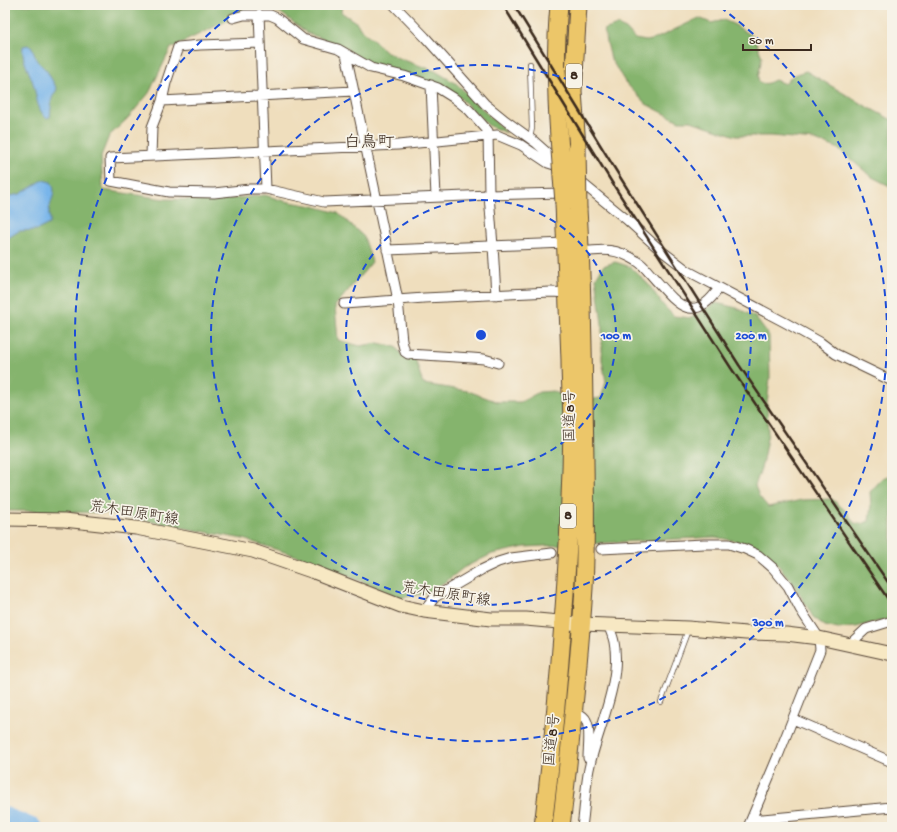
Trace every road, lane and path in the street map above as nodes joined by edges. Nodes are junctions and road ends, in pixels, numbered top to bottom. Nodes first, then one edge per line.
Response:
1 (394, 5) edge
2 (559, 5) edge
3 (578, 5) edge
4 (259, 14) junction
5 (233, 18) dead end
6 (260, 43) junction
7 (346, 54) junction
8 (530, 64) dead end
9 (431, 86) junction
10 (354, 91) junction
11 (262, 96) junction
12 (162, 101) junction
13 (488, 137) junction
14 (530, 138) junction
15 (433, 141) junction
16 (366, 146) junction
17 (264, 150) junction
18 (151, 156) junction
19 (564, 168) junction
20 (266, 189) junction
21 (489, 195) junction
22 (436, 197) junction
23 (377, 200) junction
24 (568, 202) junction
25 (566, 243) junction
26 (494, 246) junction
27 (387, 250) junction
28 (581, 252) junction
29 (719, 288) junction
30 (568, 293) junction
31 (496, 295) junction
32 (398, 300) junction
33 (344, 304) dead end
34 (498, 363) dead end
35 (892, 381) edge
36 (5, 519) edge
37 (601, 549) dead end
38 (552, 554) dead end
39 (424, 611) junction
40 (892, 621) edge
41 (563, 623) junction
42 (581, 624) junction
43 (608, 624) junction
44 (688, 628) junction
45 (820, 638) junction
46 (850, 644) junction
47 (892, 654) edge
48 (661, 702) dead end
49 (574, 711) junction
50 (793, 719) junction
51 (892, 762) edge
52 (589, 770) junction
53 (892, 807) edge
54 (750, 823) edge
55 (543, 827) edge
56 (561, 827) edge
57 (582, 827) edge

1 - 14 street
2 - 24 highway, 国道8号 / 8, bridge
3 - 24 highway, 国道8号 / 8, bridge
4 - 5 street
4 - 6 street
4 - 7 street
6 - 11 street
6 - 12 street
7 - 9 street
7 - 10 street
8 - 14 lane
9 - 13 street
9 - 15 street
10 - 11 street
10 - 16 street
11 - 12 street
11 - 17 street
12 - 18 street
13 - 15 street
13 - 19 street
13 - 21 street
14 - 19 street
15 - 16 street
15 - 22 street
16 - 17 street
16 - 23 street
17 - 18 street
17 - 20 street
18 - 20 street
19 - 29 street
20 - 23 street
21 - 22 street
21 - 24 street
21 - 26 street
22 - 23 street
23 - 27 street
24 - 25 highway, 国道8号 / 8
24 - 28 highway, 国道8号 / 8
25 - 26 street
25 - 30 highway, 国道8号 / 8
26 - 27 street
26 - 31 street
27 - 32 street
28 - 29 street
28 - 42 highway, 国道8号 / 8
29 - 35 street
30 - 31 street
30 - 41 highway, 国道8号 / 8
31 - 32 street
32 - 33 street
32 - 34 street
36 - 39 main road, 荒木田原町線
37 - 45 street
38 - 39 street
39 - 41 main road, 荒木田原町線
40 - 46 street
41 - 42 main road, 荒木田原町線
41 - 55 highway, 国道8号 / 8
42 - 43 main road, 荒木田原町線
42 - 49 highway, 国道8号 / 8
43 - 44 main road, 荒木田原町線
43 - 52 street
44 - 45 main road, 荒木田原町線
44 - 48 lane
45 - 46 main road, 荒木田原町線
45 - 50 street
46 - 47 main road, 荒木田原町線
49 - 52 street
49 - 56 highway, 国道8号 / 8
50 - 51 street
50 - 54 street
52 - 57 street
53 - 54 street

